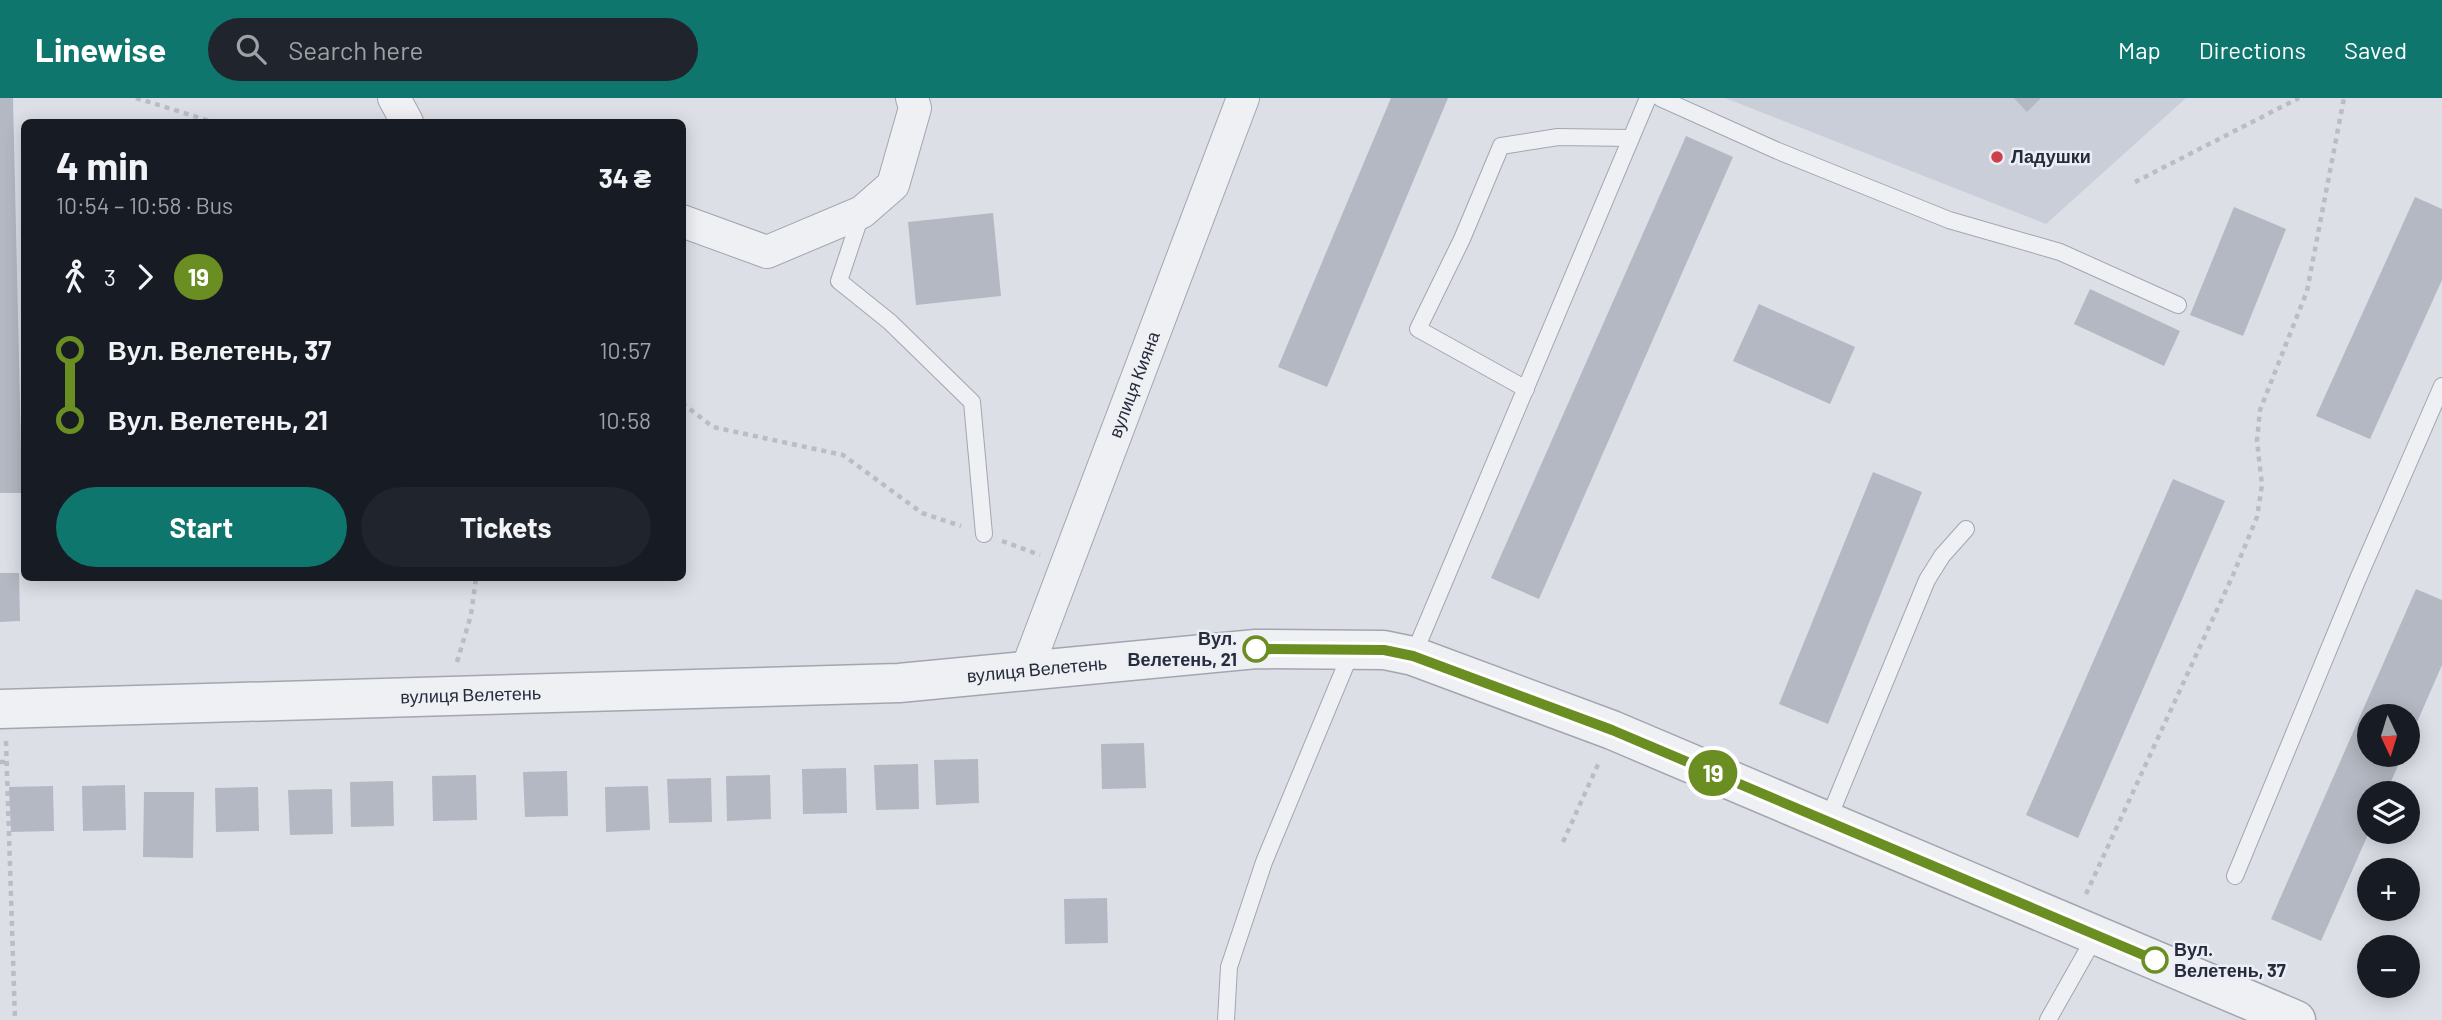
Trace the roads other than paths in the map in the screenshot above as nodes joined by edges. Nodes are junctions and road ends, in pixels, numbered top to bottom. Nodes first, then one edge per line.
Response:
1 (394, 98) edge
2 (912, 98) edge
3 (1243, 98) edge
4 (1648, 98) edge
5 (1660, 98) edge
6 (405, 119) edge
7 (1631, 138) junction
8 (862, 212) junction
9 (686, 222) edge
10 (2178, 305) dead end
11 (2442, 386) edge
12 (1525, 389) junction
13 (1966, 529) dead end
14 (984, 534) road end
15 (1352, 650) junction
16 (1413, 656) junction
17 (1027, 670) junction
18 (3, 709) edge
19 (1828, 820) junction
20 (2235, 876) dead end
21 (2084, 930) junction
22 (1226, 1020) edge
23 (2048, 1020) edge
24 (2296, 1020) edge

1 - 6 street
2 - 8 street
3 - 17 street, вулиця Кияна
4 - 7 lane
5 - 10 lane
7 - 12 lane
7 - 12 lane
8 - 9 street
8 - 14 lane
11 - 20 lane
12 - 16 lane
13 - 19 lane
15 - 16 street, вулиця Велетень
15 - 17 street, вулиця Велетень
15 - 22 lane
16 - 19 street, вулиця Велетень
17 - 18 street, вулиця Велетень
19 - 21 street, вулиця Велетень
21 - 23 lane
21 - 24 street, вулиця Велетень

